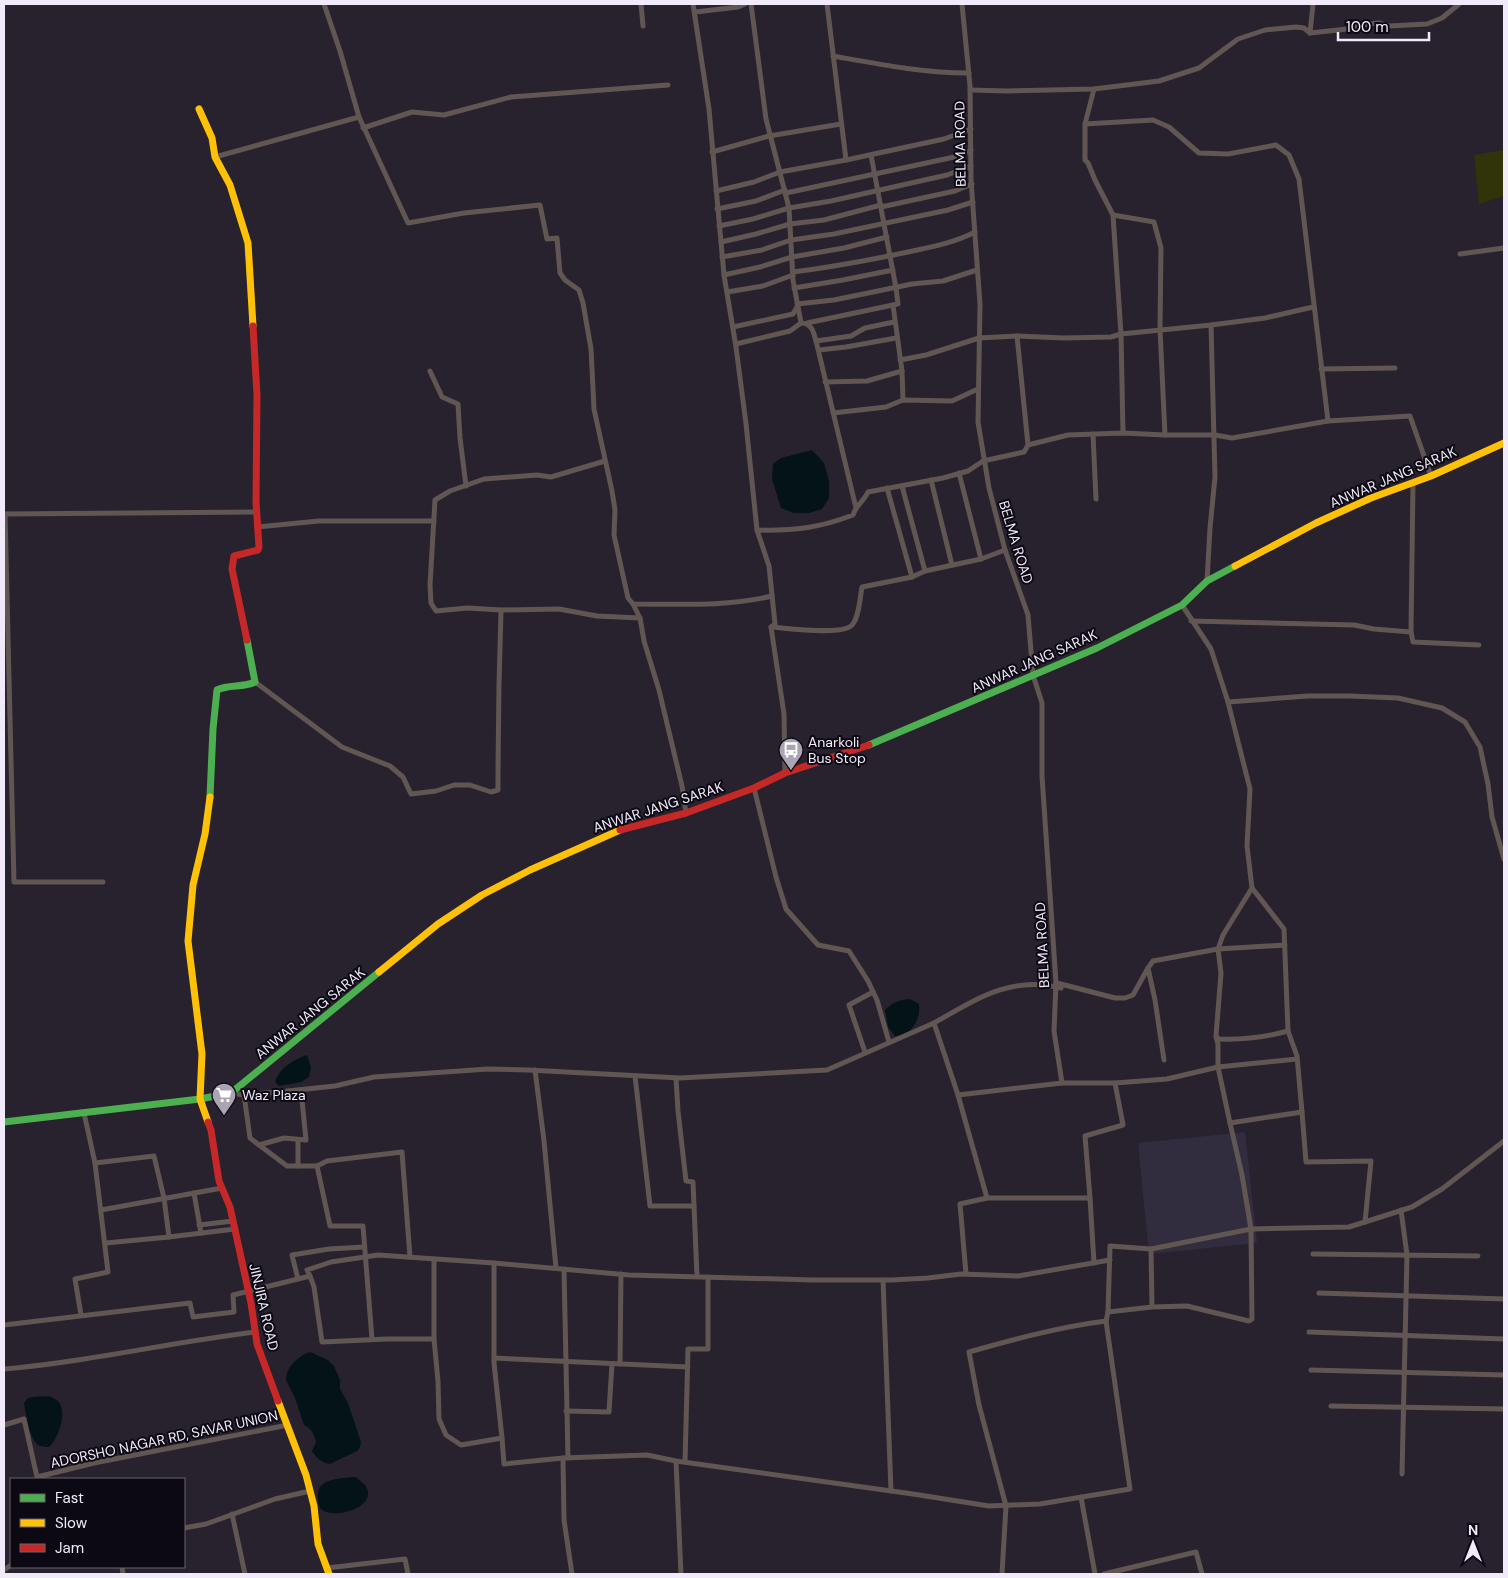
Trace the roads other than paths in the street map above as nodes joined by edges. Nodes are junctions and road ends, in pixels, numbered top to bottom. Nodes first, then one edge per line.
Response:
1 (324, 4) edge
2 (642, 4) edge
3 (694, 4) edge
4 (744, 4) edge
5 (751, 4) edge
6 (827, 4) edge
7 (962, 4) edge
8 (1313, 4) edge
9 (1459, 4) edge
10 (694, 12) junction
11 (644, 26) dead end
12 (1310, 33) junction
13 (833, 56) junction
14 (969, 73) junction
15 (668, 85) dead end
16 (1094, 89) junction
17 (970, 90) junction
18 (200, 109) dead end
19 (358, 117) junction
20 (841, 124) junction
21 (1085, 124) junction
22 (363, 128) junction
23 (970, 129) junction
24 (769, 136) junction
25 (971, 150) junction
26 (712, 152) junction
27 (871, 155) junction
28 (215, 157) junction
29 (846, 160) junction
30 (971, 166) junction
31 (780, 172) junction
32 (875, 173) junction
33 (972, 184) junction
34 (716, 191) junction
35 (879, 191) junction
36 (785, 192) junction
37 (973, 202) junction
38 (881, 206) junction
39 (789, 208) junction
40 (717, 209) junction
41 (1113, 215) junction
42 (884, 222) junction
43 (790, 224) junction
44 (719, 226) junction
45 (975, 232) junction
46 (887, 237) junction
47 (791, 240) junction
48 (721, 242) junction
49 (1504, 248) edge
50 (1460, 254) dead end
51 (891, 256) junction
52 (722, 257) junction
53 (792, 257) junction
54 (893, 270) junction
55 (977, 270) junction
56 (793, 273) junction
57 (724, 275) junction
58 (794, 288) junction
59 (896, 288) junction
60 (727, 292) junction
61 (892, 305) junction
62 (797, 306) junction
63 (1313, 307) junction
64 (894, 322) junction
65 (801, 323) junction
66 (807, 323) junction
67 (1211, 326) junction
68 (733, 327) junction
69 (1160, 329) junction
70 (1121, 334) junction
71 (1016, 336) junction
72 (896, 338) junction
73 (979, 338) junction
74 (816, 340) junction
75 (736, 344) junction
76 (818, 350) junction
77 (900, 360) junction
78 (1395, 368) dead end
79 (1321, 369) junction
80 (430, 371) dead end
81 (902, 371) junction
82 (825, 382) junction
83 (978, 389) junction
84 (903, 400) junction
85 (833, 414) junction
86 (1328, 421) junction
87 (1123, 433) junction
88 (1093, 434) junction
89 (1164, 435) junction
90 (1215, 435) junction
91 (1504, 442) edge
92 (1028, 445) junction
93 (606, 461) junction
94 (983, 461) junction
95 (959, 473) junction
96 (1431, 476) junction
97 (931, 480) junction
98 (1413, 483) junction
99 (466, 486) junction
100 (902, 486) junction
101 (887, 488) junction
102 (1096, 498) dead end
103 (856, 508) junction
104 (257, 512) junction
105 (4, 514) edge
106 (434, 522) junction
107 (257, 527) junction
108 (757, 530) junction
109 (1005, 550) junction
110 (981, 559) junction
111 (952, 565) junction
112 (924, 571) junction
113 (912, 577) junction
114 (1207, 581) junction
115 (772, 596) junction
116 (632, 604) junction
117 (1182, 606) junction
118 (501, 610) junction
119 (640, 618) junction
120 (1191, 621) junction
121 (771, 627) junction
122 (1410, 632) junction
123 (1479, 645) dead end
124 (1032, 675) junction
125 (255, 682) junction
126 (1228, 702) junction
127 (785, 773) junction
128 (754, 788) junction
129 (686, 813) junction
130 (1504, 859) edge
131 (103, 882) dead end
132 (1252, 888) junction
133 (1285, 945) junction
134 (1218, 948) junction
135 (1148, 968) junction
136 (1056, 982) junction
137 (873, 992) junction
138 (934, 1023) junction
139 (1288, 1031) junction
140 (1216, 1036) junction
141 (889, 1042) junction
142 (865, 1052) junction
143 (1297, 1059) junction
144 (1164, 1060) dead end
145 (1218, 1067) junction
146 (535, 1070) junction
147 (635, 1076) junction
148 (676, 1078) junction
149 (1062, 1083) junction
150 (1115, 1084) junction
151 (301, 1090) junction
152 (231, 1093) junction
153 (958, 1095) junction
154 (244, 1096) junction
155 (200, 1099) junction
156 (1302, 1112) junction
157 (84, 1113) junction
158 (4, 1122) edge
159 (1230, 1123) junction
160 (298, 1140) junction
161 (1504, 1141) edge
162 (259, 1145) junction
163 (95, 1163) junction
164 (298, 1166) junction
165 (317, 1166) junction
166 (222, 1188) junction
167 (194, 1193) junction
168 (164, 1198) junction
169 (987, 1198) junction
170 (1090, 1198) junction
171 (694, 1206) junction
172 (102, 1210) junction
173 (1401, 1210) junction
174 (233, 1221) junction
175 (1365, 1222) junction
176 (200, 1225) junction
177 (234, 1229) junction
178 (1251, 1229) junction
179 (201, 1233) junction
180 (169, 1237) junction
181 (106, 1243) junction
182 (364, 1247) junction
183 (1151, 1249) junction
184 (1314, 1254) dead end
185 (1407, 1255) junction
186 (1478, 1256) dead end
187 (410, 1257) junction
188 (364, 1258) junction
189 (434, 1258) junction
190 (1110, 1260) junction
191 (494, 1262) junction
192 (1094, 1263) junction
193 (556, 1268) junction
194 (564, 1269) junction
195 (621, 1274) junction
196 (966, 1274) junction
197 (310, 1276) junction
198 (697, 1276) junction
199 (708, 1277) junction
200 (298, 1279) junction
201 (883, 1280) junction
202 (248, 1293) junction
203 (1319, 1293) dead end
204 (1406, 1295) junction
205 (1504, 1298) edge
206 (1152, 1306) junction
207 (1108, 1312) junction
208 (81, 1316) junction
209 (1106, 1321) junction
210 (4, 1324) edge
211 (255, 1332) junction
212 (1308, 1332) dead end
213 (1406, 1336) junction
214 (372, 1339) junction
215 (434, 1339) junction
216 (1504, 1339) edge
217 (494, 1358) junction
218 (566, 1361) junction
219 (612, 1364) junction
220 (620, 1364) junction
221 (688, 1367) junction
222 (4, 1369) edge
223 (1311, 1370) dead end
224 (1405, 1373) junction
225 (1504, 1375) edge
226 (1331, 1406) dead end
227 (1404, 1408) junction
228 (1504, 1409) edge
229 (566, 1411) junction
230 (288, 1425) junction
231 (4, 1426) edge
232 (502, 1438) junction
233 (565, 1458) junction
234 (676, 1461) junction
235 (685, 1462) junction
236 (1402, 1474) dead end
237 (310, 1491) junction
238 (891, 1491) junction
239 (1082, 1498) junction
240 (1006, 1506) junction
241 (232, 1514) junction
242 (185, 1528) edge
243 (328, 1571) edge
244 (245, 1574) edge
245 (408, 1574) edge
246 (572, 1574) edge
247 (681, 1574) edge
248 (1002, 1574) edge
249 (1096, 1574) edge
250 (1104, 1574) edge
251 (1202, 1574) edge

1 - 19 street
2 - 11 street
3 - 10 street
4 - 10 street
5 - 24 street
6 - 13 street
7 - 14 street, BELMA ROAD
8 - 12 street
9 - 12 street
10 - 26 street
12 - 16 street
13 - 14 street
13 - 20 street
14 - 17 street, BELMA ROAD
15 - 22 street
16 - 17 street
16 - 21 street
17 - 23 street, BELMA ROAD
18 - 28 main road
19 - 22 street
19 - 28 street
20 - 24 street
20 - 29 street
21 - 41 street
21 - 63 street
22 - 93 street
23 - 25 street, BELMA ROAD
23 - 27 street
24 - 26 street
24 - 31 street
25 - 30 street, BELMA ROAD
25 - 32 street
26 - 34 street
27 - 29 street
27 - 32 street
28 - 104 main road
29 - 31 street
30 - 33 street, BELMA ROAD
30 - 35 street
31 - 34 street
31 - 36 street
32 - 35 street
32 - 36 street
33 - 37 street, BELMA ROAD
33 - 38 street
34 - 40 street
35 - 38 street
35 - 39 street
36 - 39 street
36 - 40 street
37 - 42 street
37 - 45 street, BELMA ROAD
38 - 42 street
38 - 43 street
39 - 43 street
39 - 44 street
40 - 44 street
41 - 69 street
41 - 70 street
42 - 46 street
42 - 47 street
43 - 47 street
43 - 48 street
44 - 48 street
45 - 51 street
45 - 55 street, BELMA ROAD
46 - 51 street
46 - 53 street
47 - 52 street
47 - 53 street
48 - 52 street
49 - 50 street
51 - 54 street
51 - 56 street
52 - 57 street
53 - 56 street
53 - 57 street
54 - 58 street
54 - 59 street
55 - 59 street
55 - 73 street, BELMA ROAD
56 - 58 street
56 - 60 street
57 - 60 street
58 - 62 street
59 - 61 street
59 - 62 street
60 - 68 street
61 - 64 street
61 - 66 street
62 - 65 street
62 - 68 street
63 - 67 street
63 - 79 street
64 - 72 street
64 - 74 street
65 - 66 street
65 - 75 street
66 - 74 street
67 - 69 street
67 - 90 street
68 - 75 street
69 - 70 street
69 - 89 street
70 - 71 street
70 - 87 street
71 - 73 street
71 - 92 street
72 - 76 street
72 - 77 street
73 - 77 street
73 - 83 street, BELMA ROAD
74 - 76 street
75 - 108 street
76 - 82 street
77 - 81 street
78 - 79 street
79 - 86 street
80 - 99 street
81 - 82 street
81 - 84 street
82 - 85 street
83 - 84 street
83 - 94 street, BELMA ROAD
84 - 85 street
85 - 103 street
86 - 90 street
86 - 96 street
87 - 88 street
87 - 89 street
88 - 92 street
88 - 102 street
89 - 90 street
90 - 114 street
91 - 96 main road, ANWAR JANG SARAK
92 - 94 street
93 - 99 street
93 - 116 street
94 - 95 street
94 - 109 street, BELMA ROAD
95 - 97 street
95 - 110 street
96 - 98 main road, ANWAR JANG SARAK
97 - 100 street
97 - 111 street
98 - 114 main road, ANWAR JANG SARAK
98 - 122 street
99 - 106 street
100 - 101 street
100 - 112 street
101 - 103 street
101 - 113 street
103 - 108 street
104 - 105 street
104 - 107 main road
105 - 131 street
106 - 107 street
106 - 118 street
107 - 125 main road
108 - 115 street
109 - 110 street
109 - 124 street, BELMA ROAD
110 - 111 street
111 - 112 street
112 - 113 street
113 - 121 street
114 - 117 main road, ANWAR JANG SARAK
115 - 116 street
115 - 121 street
116 - 119 street
117 - 120 street
117 - 124 main road, ANWAR JANG SARAK
118 - 119 street
118 - 125 street
119 - 129 street
120 - 122 street
120 - 126 street
121 - 127 street
122 - 123 street
124 - 127 main road, ANWAR JANG SARAK
124 - 136 street, BELMA ROAD
125 - 155 main road
126 - 130 street
126 - 132 street
127 - 128 main road, ANWAR JANG SARAK
128 - 129 main road, ANWAR JANG SARAK
128 - 137 street
129 - 152 main road, ANWAR JANG SARAK
132 - 133 street
132 - 134 street
133 - 134 street
133 - 139 street
134 - 135 street
134 - 140 street
135 - 136 street
135 - 144 street
136 - 138 street
136 - 149 street, BELMA ROAD
137 - 141 street
137 - 142 street
138 - 141 street
138 - 153 street
139 - 140 street
139 - 143 street
140 - 145 street
141 - 142 street
142 - 148 street
143 - 145 street
143 - 156 street
145 - 150 street
145 - 159 street
146 - 147 street
146 - 151 street
146 - 193 street
147 - 148 street
147 - 171 street
148 - 171 street
149 - 150 street
149 - 153 street
150 - 170 street
151 - 154 street
151 - 160 street
152 - 154 street
152 - 155 main road, ANWAR JANG SARAK
153 - 169 street
154 - 162 street
155 - 157 main road, ANWAR JANG SARAK
155 - 166 main road, JINJIRA ROAD
156 - 159 street
156 - 175 street
157 - 158 main road, ANWAR JANG SARAK
157 - 163 street
159 - 178 street
160 - 162 street
160 - 164 street
161 - 173 street
162 - 164 street
163 - 168 street
163 - 172 street
164 - 165 street
165 - 182 street
165 - 187 street
166 - 167 street
166 - 174 main road, JINJIRA ROAD
167 - 168 street
167 - 176 street
168 - 172 street
168 - 180 street
169 - 170 street
169 - 196 street
170 - 192 street
171 - 198 street
172 - 181 street
173 - 175 street
173 - 185 street
174 - 176 street
174 - 177 main road, JINJIRA ROAD
175 - 178 street
176 - 179 street
177 - 179 street
177 - 202 main road, JINJIRA ROAD
178 - 183 street
178 - 206 street
179 - 180 street
180 - 181 street
181 - 208 street
182 - 188 street
182 - 200 street
183 - 190 street
183 - 206 street
184 - 185 street
185 - 186 street
185 - 204 street
187 - 188 street
187 - 189 street
188 - 197 street
188 - 214 street
189 - 191 street
189 - 215 street
190 - 192 street
190 - 207 street
191 - 193 street
191 - 217 street
192 - 196 street
193 - 194 street
194 - 195 street
194 - 218 street
195 - 198 street
195 - 220 street
196 - 201 street
197 - 200 street
197 - 214 street
198 - 199 street
199 - 201 street
199 - 221 street
200 - 202 street
201 - 238 street
202 - 208 street
202 - 211 main road, JINJIRA ROAD
203 - 204 street
204 - 205 street
204 - 213 street
206 - 207 street
207 - 209 street
208 - 210 street
209 - 239 street
209 - 240 street
211 - 222 street
211 - 230 main road, JINJIRA ROAD
212 - 213 street
213 - 216 street
213 - 224 street
214 - 215 street
215 - 232 street
217 - 218 street
217 - 232 street
218 - 219 street
218 - 229 street
219 - 220 street
219 - 229 street
220 - 221 street
221 - 235 street
223 - 224 street
224 - 225 street
224 - 227 street
226 - 227 street
227 - 228 street
227 - 236 street
229 - 233 street
230 - 231 street, ADORSHO NAGAR RD, SAVAR UNION
230 - 237 main road, JINJIRA ROAD
232 - 233 street
233 - 234 street
233 - 246 street
234 - 235 street
234 - 247 street
235 - 238 street
237 - 241 street
237 - 243 main road, JINJIRA ROAD
238 - 240 street
239 - 240 street
239 - 249 street
240 - 248 street
241 - 242 street
241 - 244 street
243 - 245 street
250 - 251 street

